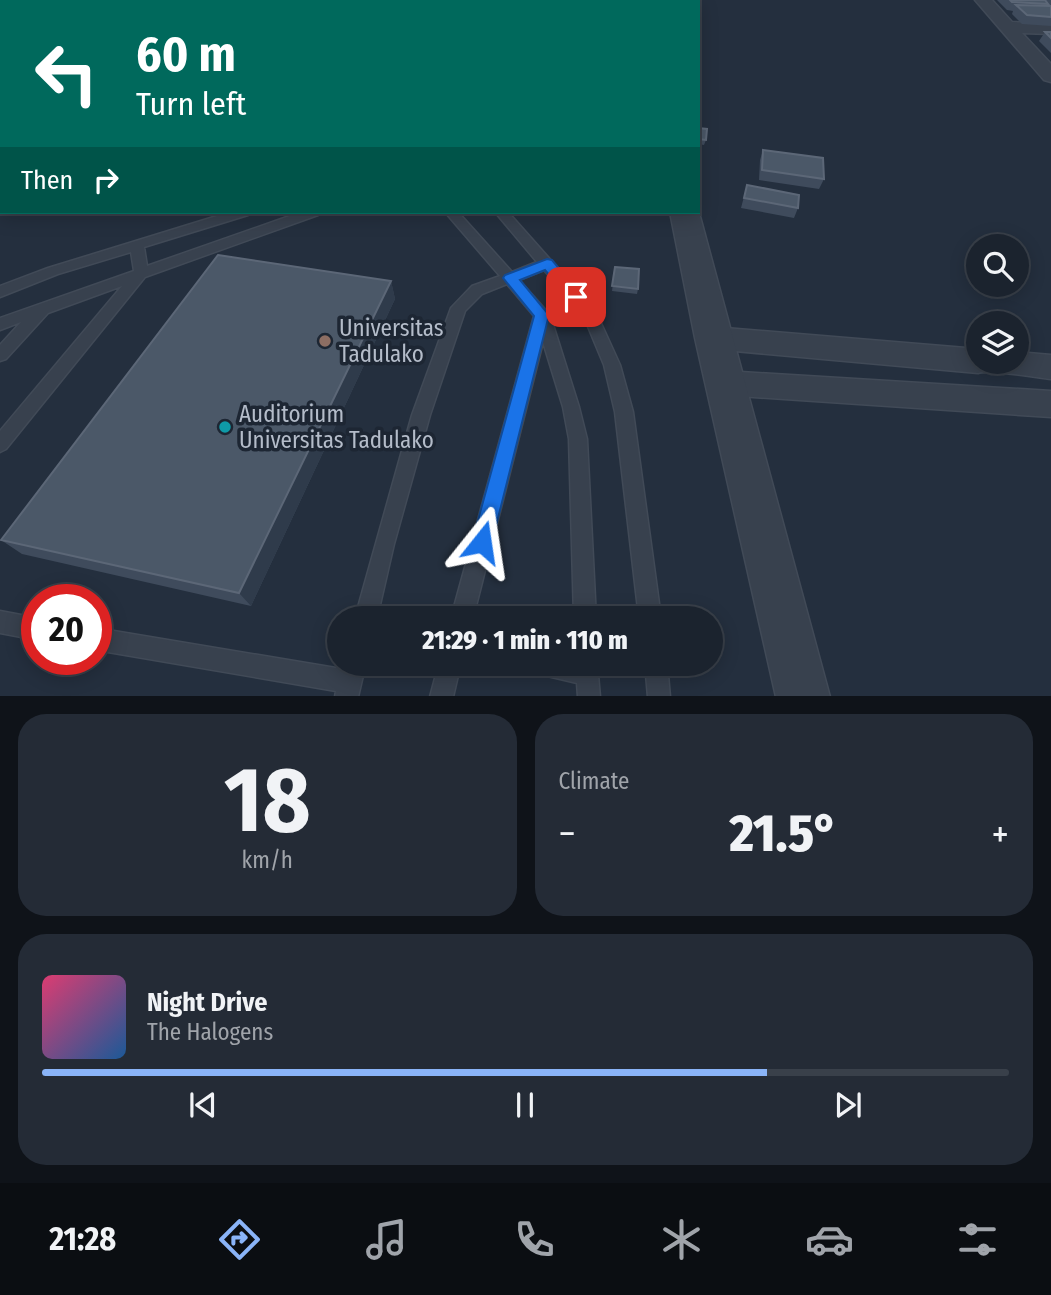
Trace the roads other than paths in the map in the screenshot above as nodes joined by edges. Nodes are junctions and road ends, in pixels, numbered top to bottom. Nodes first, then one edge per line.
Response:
1 (983, 0) edge
2 (1007, 27) junction
3 (1051, 29) edge
4 (1049, 72) edge
5 (237, 214) edge
6 (307, 214) edge
7 (453, 214) edge
8 (504, 214) edge
9 (685, 214) edge
10 (137, 246) junction
11 (547, 264) junction
12 (141, 273) junction
13 (510, 278) junction
14 (0, 292) edge
15 (43, 309) junction
16 (542, 315) junction
17 (0, 324) edge
18 (713, 338) junction
19 (0, 355) edge
20 (966, 359) edge
21 (1029, 365) edge
22 (1051, 367) edge
23 (725, 383) junction
24 (1051, 404) edge
25 (0, 444) edge
26 (369, 606) edge
27 (465, 606) edge
28 (585, 606) edge
29 (648, 606) edge
30 (0, 622) edge
31 (21, 626) edge
32 (112, 642) edge
33 (446, 676) edge
34 (657, 676) edge
35 (351, 681) edge
36 (441, 696) edge
37 (659, 696) edge
38 (803, 696) edge

1 - 2 street
2 - 3 street
2 - 4 street
5 - 10 lane
6 - 12 lane
7 - 13 lane
8 - 11 lane
9 - 18 street
10 - 12 lane
10 - 14 lane
11 - 13 lane
11 - 29 lane
12 - 15 lane
12 - 25 lane
13 - 16 lane
13 - 26 lane
15 - 17 lane
15 - 19 lane
16 - 27 lane
16 - 28 lane
18 - 20 street
18 - 23 street
21 - 22 street
23 - 24 street
23 - 38 street
30 - 31 lane
32 - 35 lane
33 - 36 lane
34 - 37 lane

